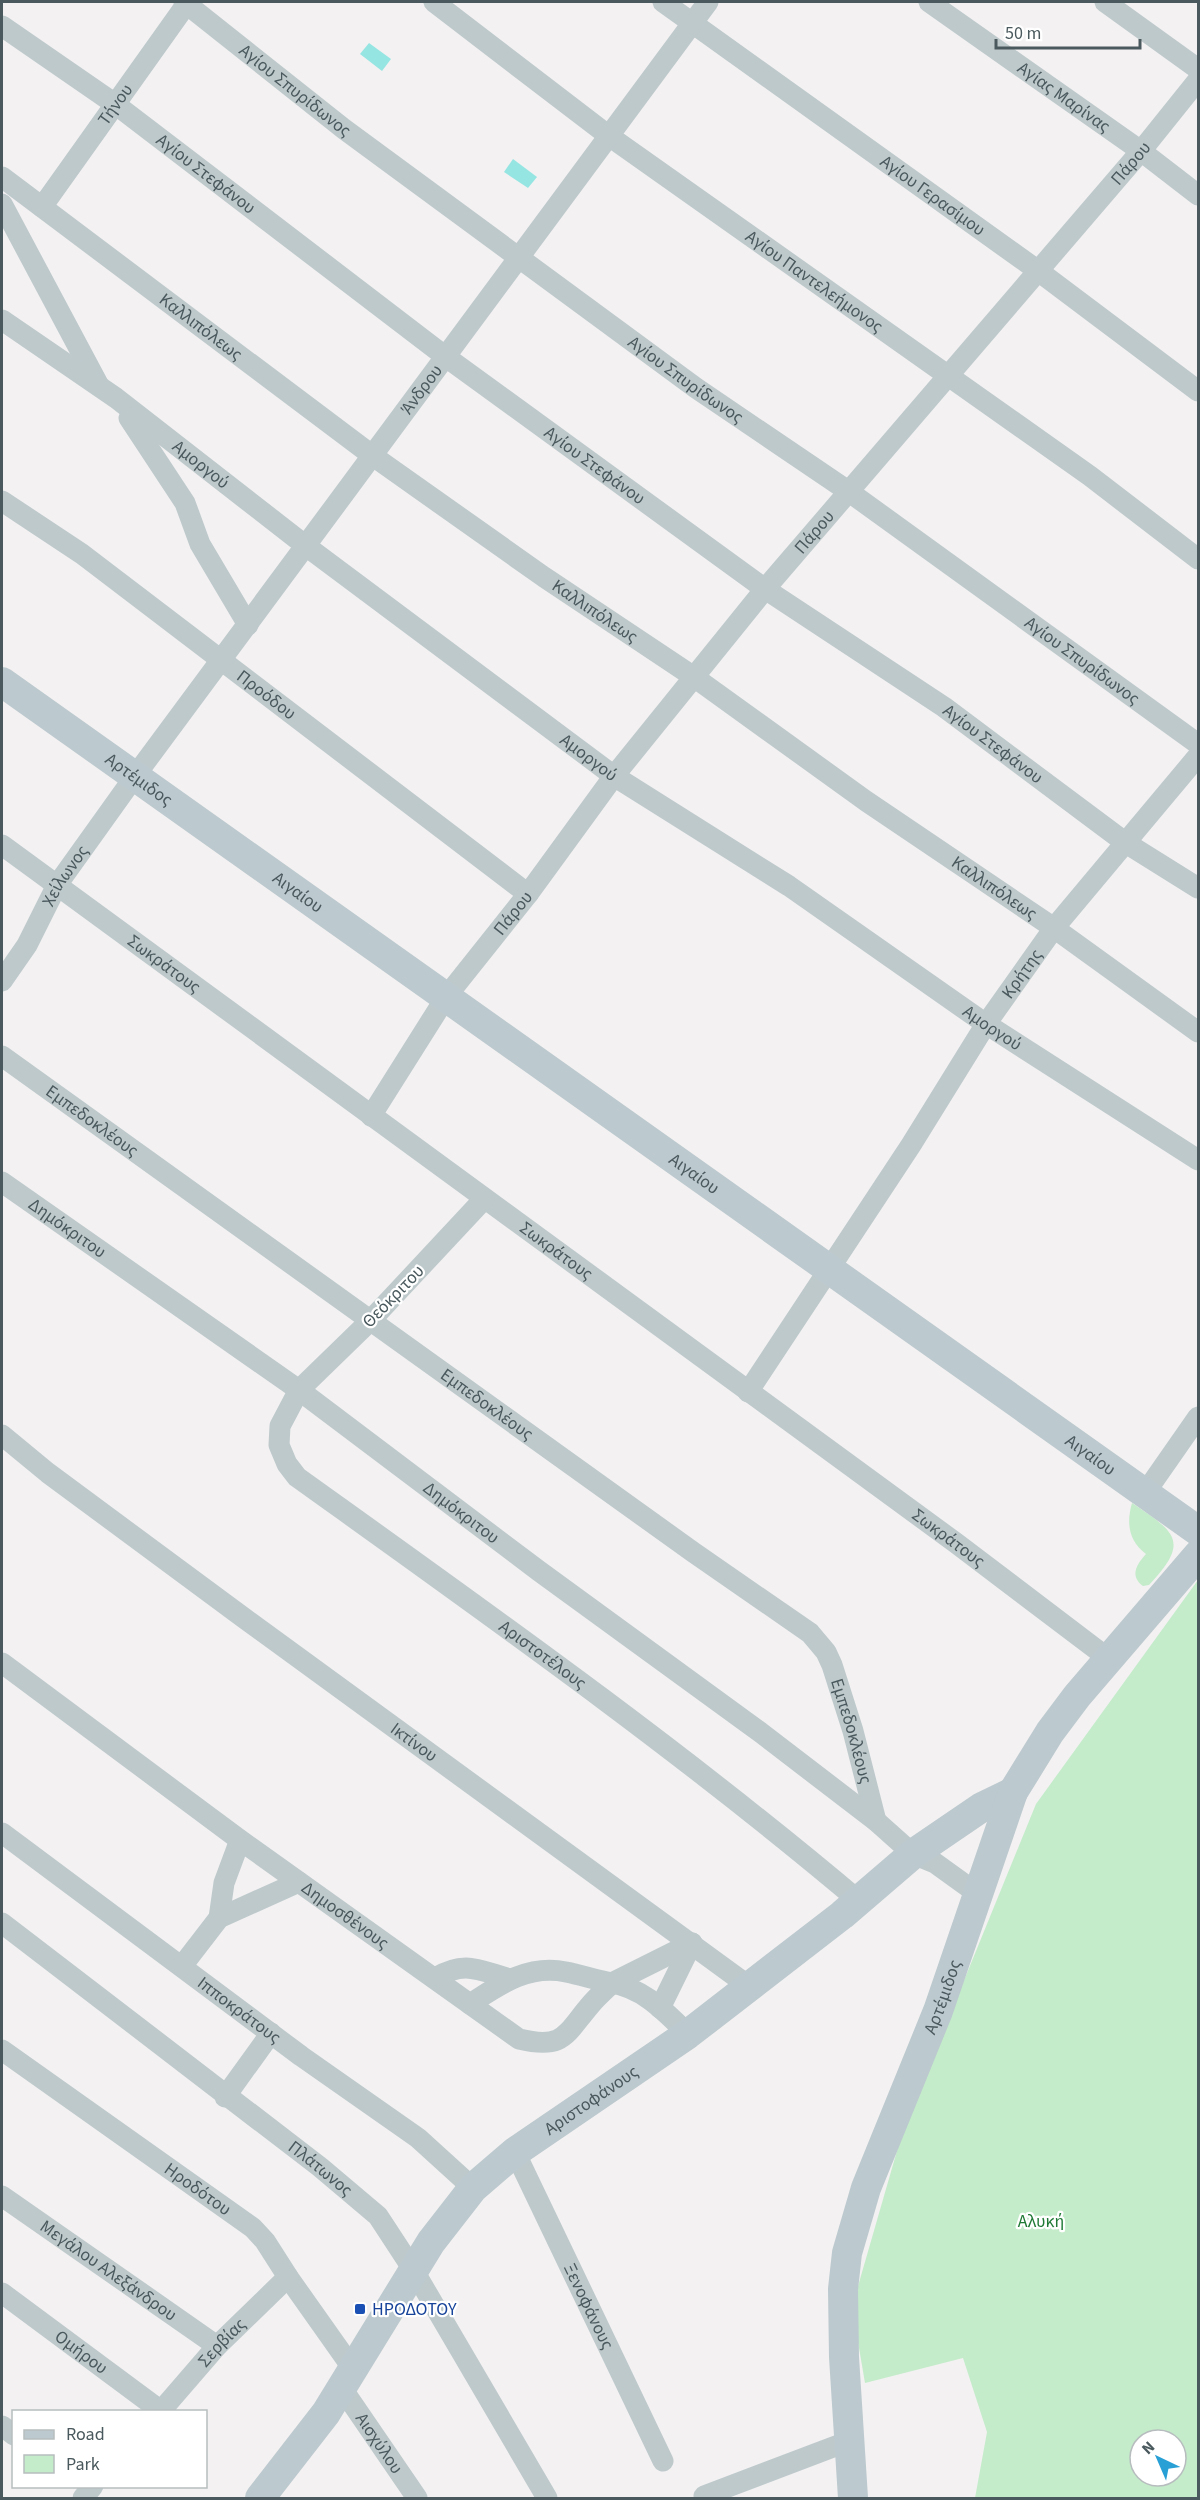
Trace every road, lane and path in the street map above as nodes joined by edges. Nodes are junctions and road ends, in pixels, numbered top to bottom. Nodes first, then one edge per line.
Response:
1 (186, 2) edge
2 (434, 2) edge
3 (663, 2) edge
4 (708, 2) edge
5 (929, 2) edge
6 (1106, 2) edge
7 (692, 24) junction
8 (2, 26) edge
9 (1198, 69) edge
10 (1198, 80) edge
11 (115, 104) junction
12 (609, 136) junction
13 (1141, 151) junction
14 (2, 177) edge
15 (1198, 195) edge
16 (2, 204) edge
17 (42, 207) junction
18 (519, 258) junction
19 (1037, 270) junction
20 (2, 320) edge
21 (446, 357) junction
22 (947, 376) junction
23 (100, 388) junction
24 (1198, 391) edge
25 (373, 456) junction
26 (848, 491) junction
27 (2, 501) edge
28 (306, 546) junction
29 (1198, 559) edge
30 (765, 589) junction
31 (248, 624) junction
32 (222, 660) junction
33 (694, 677) junction
34 (2, 682) edge
35 (1198, 744) edge
36 (1198, 756) edge
37 (135, 776) junction
38 (614, 776) junction
39 (190, 815) joint
40 (1126, 843) junction
41 (2, 845) edge
42 (57, 885) junction
43 (1198, 888) edge
44 (528, 894) junction
45 (1054, 928) junction
46 (2, 981) edge
47 (446, 997) junction
48 (986, 1024) junction
49 (1198, 1032) edge
50 (2, 1056) edge
51 (371, 1116) junction
52 (1198, 1160) edge
53 (2, 1182) edge
54 (484, 1199) junction
55 (829, 1269) junction
56 (371, 1320) junction
57 (299, 1390) junction
58 (748, 1392) junction
59 (1198, 1417) edge
60 (2, 1435) edge
61 (1145, 1493) junction
62 (1198, 1531) edge
63 (1198, 1555) edge
64 (1109, 1659) junction
65 (2, 1663) edge
66 (1013, 1792) junction
67 (876, 1821) junction
68 (2, 1833) edge
69 (240, 1840) junction
70 (913, 1854) junction
71 (299, 1882) junction
72 (978, 1894) junction
73 (859, 1901) junction
74 (219, 1918) junction
75 (2, 1923) edge
76 (692, 1943) junction
77 (182, 1966) junction
78 (435, 1978) junction
79 (510, 1979) junction
80 (612, 1983) junction
81 (750, 1987) junction
82 (470, 2004) junction
83 (660, 2008) junction
84 (271, 2033) junction
85 (688, 2034) junction
86 (2, 2050) edge
87 (225, 2097) junction
88 (515, 2152) junction
89 (473, 2188) junction
90 (2, 2196) edge
91 (414, 2271) junction
92 (288, 2277) junction
93 (2, 2293) edge
94 (217, 2346) junction
95 (347, 2378) junction
96 (159, 2410) edge
97 (161, 2410) edge
98 (849, 2440) junction
99 (663, 2461) dead end
100 (704, 2496) dead end
101 (260, 2499) edge
102 (417, 2499) edge
103 (547, 2499) edge
104 (853, 2499) edge

1 - 11 street, Τήνου
1 - 18 street, Αγίου Σπυρίδωνος
2 - 12 street, Αγίου Παντελεήμονος
3 - 7 street, Αγίου Γερασίμου
4 - 7 street, Άνδρου
5 - 13 street, Αγίας Μαρίνας
6 - 9 street
7 - 12 street, Άνδρου
7 - 19 street, Αγίου Γερασίμου
8 - 11 street, Αγίου Στεφάνου
10 - 13 street, Πάρου
11 - 17 street, Τήνου
11 - 21 street, Αγίου Στεφάνου
12 - 18 street, Άνδρου
12 - 22 street, Αγίου Παντελεήμονος
13 - 15 street, Αγίας Μαρίνας
13 - 19 street, Πάρου
14 - 17 street, Καλλιπόλεως
16 - 23 street
17 - 25 street, Καλλιπόλεως
18 - 21 street, Άνδρου
18 - 26 street, Αγίου Σπυρίδωνος
19 - 22 street, Πάρου
19 - 24 street, Αγίου Γερασίμου
20 - 23 street, Αμοργού
21 - 25 street, Άνδρου
21 - 30 street, Αγίου Στεφάνου
22 - 26 street, Πάρου
22 - 29 street, Αγίου Παντελεήμονος
23 - 28 street, Αμοργού
23 - 31 street
25 - 28 street, Άνδρου
25 - 33 street, Καλλιπόλεως
26 - 30 street, Πάρου
26 - 35 street, Αγίου Σπυρίδωνος
27 - 32 street, Προόδου
28 - 31 street, Άνδρου
28 - 38 street, Αμοργού
30 - 33 street, Πάρου
30 - 40 street, Αγίου Στεφάνου
31 - 32 street, Άνδρου
32 - 37 street, Άνδρου
32 - 44 street, Προόδου
33 - 38 street, Πάρου
33 - 45 street, Καλλιπόλεως
34 - 37 main road, Αρτέμιδος
36 - 40 street, Κρήτης
37 - 39 main road, Αρτέμιδος
37 - 42 street, Χείλωνος
38 - 44 street, Πάρου
38 - 48 street, Αμοργού
39 - 47 main road, Αιγαίου
40 - 43 street, Αγίου Στεφάνου
40 - 45 street, Κρήτης
41 - 42 street, Σωκράτους
42 - 46 street, Χείλωνος
42 - 51 street, Σωκράτους
44 - 47 street, Πάρου
45 - 48 street, Κρήτης
45 - 49 street, Καλλιπόλεως
47 - 51 street, Πάρου
47 - 55 main road, Αιγαίου
48 - 52 street, Αμοργού
48 - 55 street, Κρήτης
50 - 56 street, Εμπεδοκλέους
51 - 54 street, Σωκράτους
53 - 57 street, Δημόκριτου
54 - 56 street, Θεόκριτου
54 - 58 street, Σωκράτους
55 - 58 street, Κρήτης
55 - 61 main road, Αιγαίου
56 - 57 street, Θεόκριτου
56 - 67 street, Εμπεδοκλέους
57 - 67 street, Δημόκριτου
57 - 73 street, Αριστοτέλους
58 - 64 street, Σωκράτους
59 - 61 street
60 - 76 street, Ικτίνου
61 - 62 main road, Αιγαίου
63 - 64 main road, Αρτέμιδος
64 - 66 main road, Αρτέμιδος
65 - 69 street, Δημοσθένους
66 - 70 main road, Αριστοφάνους
66 - 72 main road, Αρτέμιδος
67 - 70 street, Δημόκριτου
68 - 77 street, Ιπποκράτους
69 - 71 street, Δημοσθένους
69 - 74 street
70 - 72 street, Δημόκριτου
70 - 73 main road, Αριστοφάνους
71 - 74 street
71 - 78 street, Δημοσθένους
72 - 98 main road, Αρτέμιδος
73 - 81 main road, Αριστοφάνους
74 - 77 street
75 - 87 street, Πλάτωνος
76 - 80 street, Δημοσθένους
76 - 81 street, Ικτίνου
76 - 83 street
77 - 84 street, Ιπποκράτους
78 - 79 street
78 - 82 street, Δημοσθένους
79 - 80 street
79 - 82 street
80 - 82 street, Δημοσθένους
80 - 83 street
81 - 85 main road, Αριστοφάνους
83 - 85 street
84 - 87 street
84 - 89 street, Ιπποκράτους
85 - 88 main road, Αριστοφάνους
86 - 92 street, Ηροδότου
87 - 91 street, Πλάτωνος
88 - 89 main road, Αριστοφάνους
88 - 99 street, Ξενοφάνους
89 - 91 main road, Αριστοφάνους
90 - 94 street, Μεγάλου Αλεξάνδρου
91 - 95 main road, Αριστοφάνους
91 - 103 street, Πλάτωνος
92 - 94 street, Σερβίας
92 - 95 street, Ηροδότου
93 - 96 street, Ομήρου
94 - 97 street, Σερβίας
95 - 101 main road, Αριστοφάνους
95 - 102 street, Αισχύλου
98 - 100 street
98 - 104 main road, Αρτέμιδος

